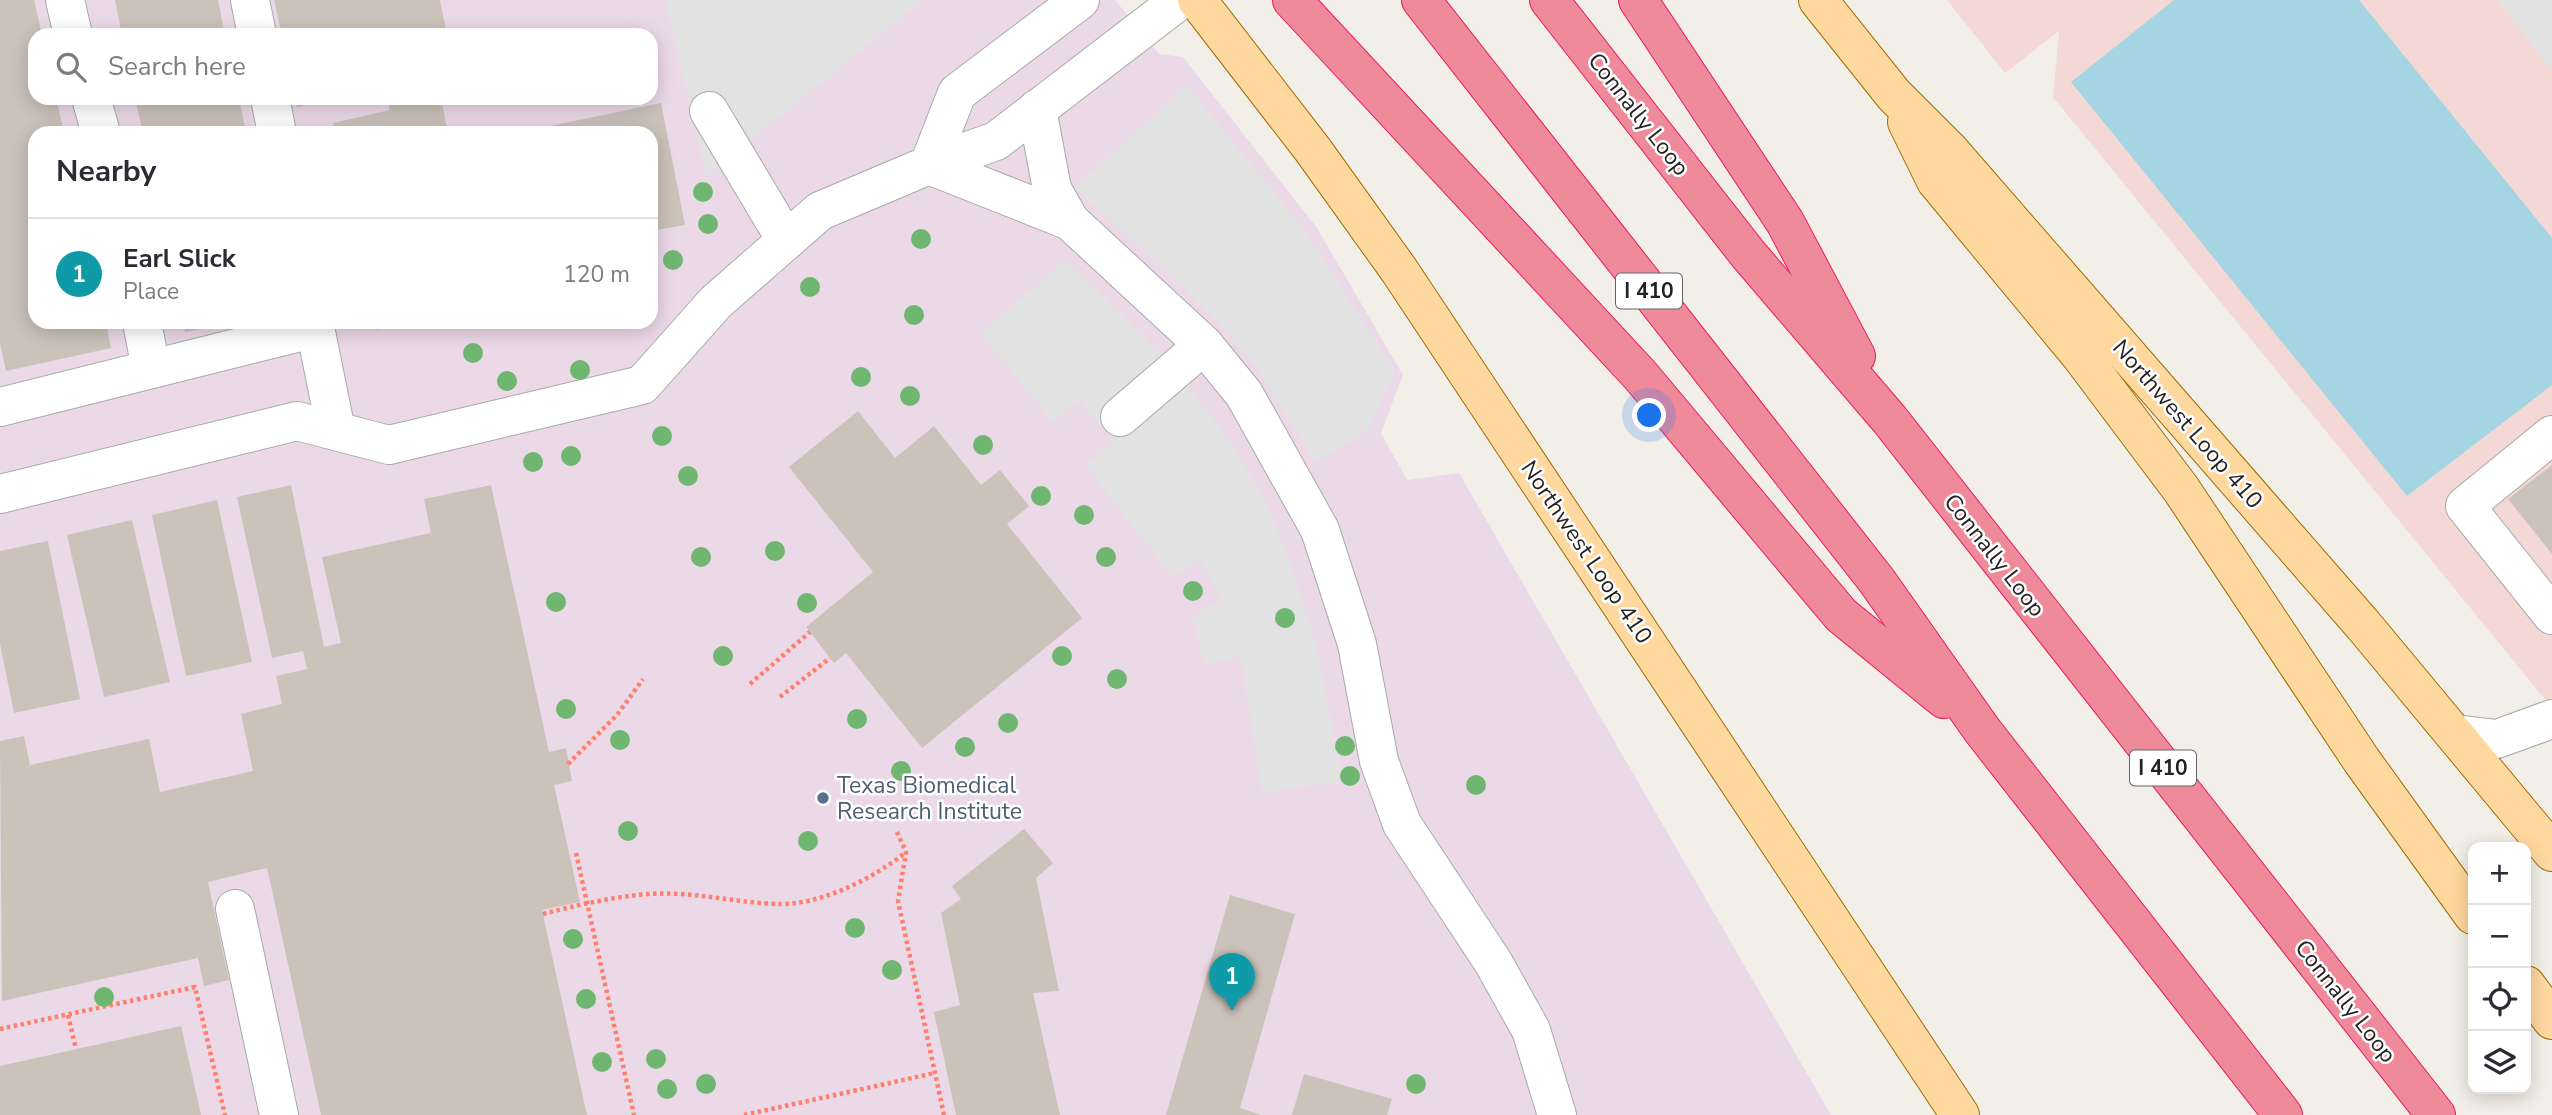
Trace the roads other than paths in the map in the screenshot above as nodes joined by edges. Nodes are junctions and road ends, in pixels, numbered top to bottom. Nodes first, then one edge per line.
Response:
1 (65, 0) edge
2 (250, 0) edge
3 (1080, 0) edge
4 (1180, 0) edge
5 (1197, 0) edge
6 (1292, 0) edge
7 (1421, 0) edge
8 (1549, 0) edge
9 (1638, 0) edge
10 (1818, 0) edge
11 (71, 28) edge
12 (256, 28) edge
13 (1894, 95) junction
14 (93, 105) edge
15 (271, 105) edge
16 (1037, 108) junction
17 (709, 111) dead end
18 (99, 126) edge
19 (276, 126) edge
20 (929, 166) junction
21 (1070, 221) junction
22 (786, 240) junction
23 (143, 329) edge
24 (300, 329) edge
25 (316, 329) edge
26 (1204, 345) junction
27 (151, 369) junction
28 (0, 407) edge
29 (1119, 417) dead end
30 (1889, 421) junction
31 (336, 431) junction
32 (2552, 435) edge
33 (0, 494) edge
34 (2552, 615) edge
35 (2552, 719) edge
36 (1982, 730) junction
37 (2455, 734) junction
38 (2552, 852) edge
39 (2468, 908) edge
40 (235, 909) dead end
41 (2531, 992) edge
42 (2552, 1020) edge
43 (279, 1115) edge
44 (1557, 1115) edge
45 (1960, 1115) edge
46 (2283, 1115) edge
47 (2436, 1115) edge

1 - 11 lane
2 - 12 lane
3 - 20 lane
4 - 16 lane
5 - 45 main road, Northwest Loop 410
6 - 36 highway
7 - 36 highway, I 410
8 - 30 highway, Connally Loop / I 410
9 - 30 highway
10 - 13 main road, Northwest Loop 410
13 - 37 main road, Northwest Loop 410
13 - 39 main road
14 - 18 lane
15 - 19 lane
16 - 20 lane
16 - 21 lane
17 - 22 lane
20 - 21 lane
20 - 22 lane
21 - 26 lane
22 - 31 lane
23 - 27 lane
24 - 27 lane
25 - 31 lane
26 - 29 lane
26 - 44 lane
27 - 28 lane
30 - 47 highway, Connally Loop / I 410
31 - 33 lane
32 - 34 lane
35 - 37 lane
36 - 46 highway, I 410
37 - 38 main road, Northwest Loop 410
40 - 43 lane
41 - 42 main road

